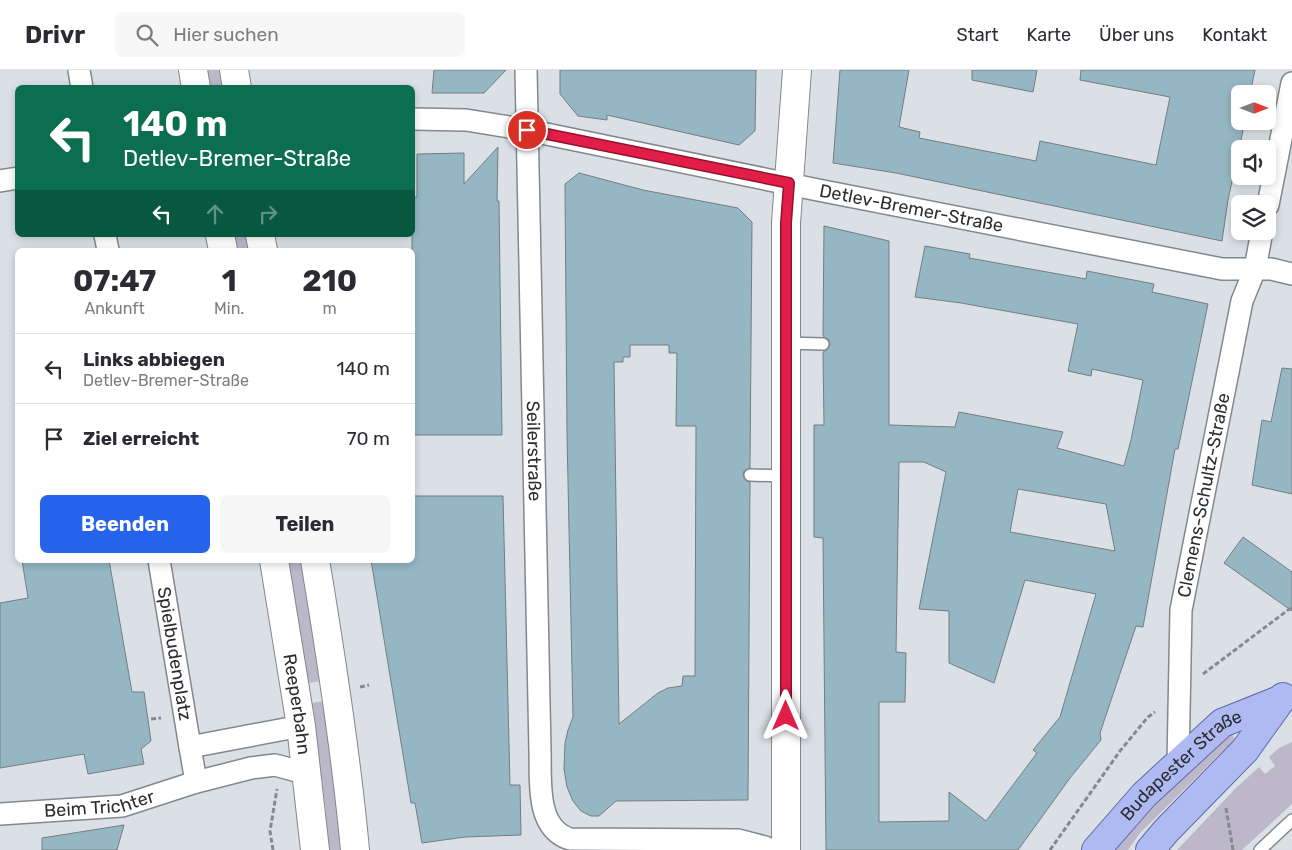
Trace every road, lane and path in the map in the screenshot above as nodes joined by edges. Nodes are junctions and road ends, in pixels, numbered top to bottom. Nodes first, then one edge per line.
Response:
1 (79, 70) edge
2 (193, 70) edge
3 (234, 70) edge
4 (526, 70) edge
5 (797, 70) edge
6 (1292, 83) edge
7 (82, 85) edge
8 (196, 85) edge
9 (236, 85) edge
10 (415, 119) edge
11 (527, 130) junction
12 (15, 178) edge
13 (0, 181) edge
14 (789, 183) junction
15 (1270, 195) edge
16 (1260, 240) edge
17 (1255, 269) junction
18 (1292, 274) edge
19 (786, 343) junction
20 (823, 344) dead end
21 (750, 475) dead end
22 (786, 476) junction
23 (159, 563) edge
24 (275, 563) edge
25 (315, 563) edge
26 (1292, 607) edge
27 (1196, 680) dead end
28 (1287, 694) edge
29 (1156, 711) dead end
30 (302, 726) junction
31 (190, 747) junction
32 (1178, 763) junction
33 (308, 774) junction
34 (196, 782) junction
35 (277, 788) dead end
36 (1226, 804) dead end
37 (0, 814) edge
38 (1292, 820) edge
39 (593, 845) edge
40 (726, 845) edge
41 (273, 850) edge
42 (315, 850) edge
43 (355, 850) edge
44 (770, 850) edge
45 (786, 850) edge
46 (1050, 850) edge
47 (1096, 850) edge
48 (1150, 850) edge
49 (1233, 850) edge
50 (1260, 850) edge

1 - 7 street
2 - 8 main road
3 - 9 main road
4 - 11 street, Seilerstraße
5 - 14 main road
6 - 15 street
10 - 11 street, Detlev-Bremer-Straße
11 - 14 street, Detlev-Bremer-Straße
11 - 39 street, Seilerstraße
12 - 13 street
14 - 17 street, Detlev-Bremer-Straße
14 - 19 main road
16 - 17 street, Clemens-Schultz-Straße
17 - 18 street, Detlev-Bremer-Straße
17 - 32 street, Clemens-Schultz-Straße
19 - 20 lane
19 - 22 main road
21 - 22 lane
22 - 45 main road
23 - 31 street, Spielbudenplatz
24 - 30 main road, Reeperbahn
25 - 43 main road
26 - 27 path
28 - 32 main road, Budapester Straße
28 - 48 main road, Budapester Straße
29 - 46 path
30 - 31 street
30 - 33 main road, Reeperbahn
31 - 34 street
32 - 47 main road, Budapester Straße
33 - 34 street, Beim Trichter
33 - 42 main road, Reeperbahn
34 - 37 street, Beim Trichter
35 - 41 path
36 - 49 path
38 - 50 lane
39 - 40 street
40 - 44 street

